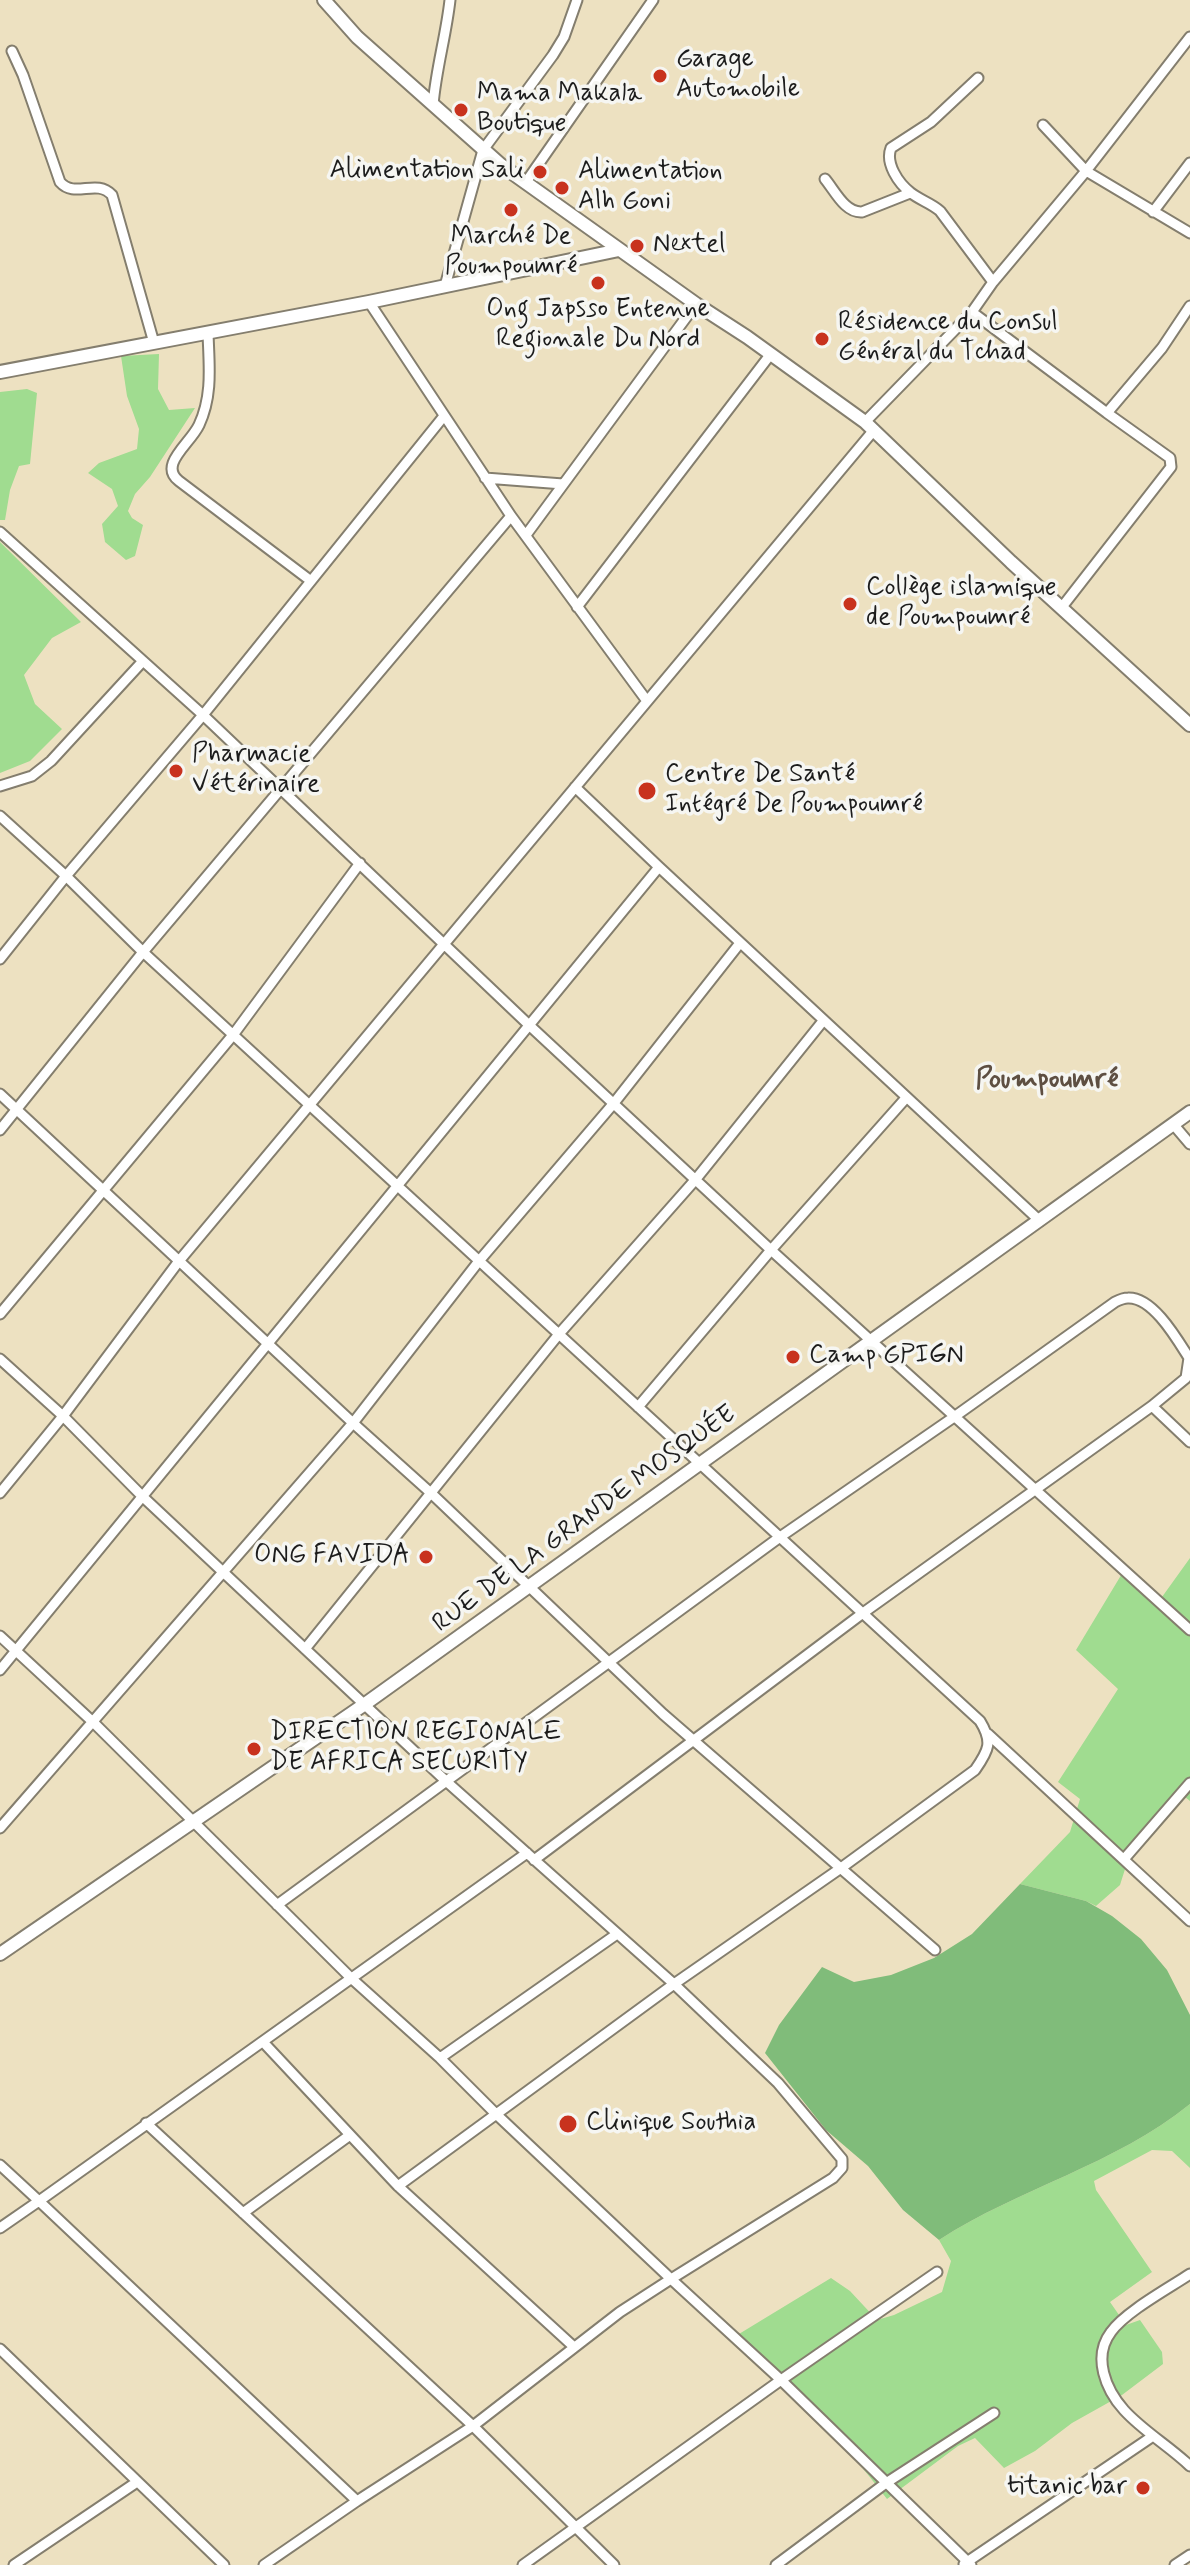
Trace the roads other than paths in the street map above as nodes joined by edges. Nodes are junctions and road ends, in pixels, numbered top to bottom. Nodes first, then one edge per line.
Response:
1 (324, 0) edge
2 (450, 0) edge
3 (577, 0) edge
4 (653, 0) edge
5 (1190, 37) edge
6 (12, 51) dead end
7 (978, 78) dead end
8 (433, 105) junction
9 (1043, 125) dead end
10 (483, 150) junction
11 (1190, 163) edge
12 (1086, 171) junction
13 (825, 179) dead end
14 (526, 182) junction
15 (910, 193) junction
16 (1153, 212) junction
17 (1190, 233) edge
18 (619, 250) junction
19 (993, 282) junction
20 (445, 286) junction
21 (369, 302) junction
22 (696, 304) junction
23 (1190, 306) edge
24 (972, 312) junction
25 (208, 333) junction
26 (154, 343) junction
27 (770, 355) junction
28 (0, 372) edge
29 (1107, 413) junction
30 (444, 416) junction
31 (869, 426) junction
32 (485, 478) junction
33 (563, 484) junction
34 (511, 516) junction
35 (0, 532) edge
36 (526, 535) junction
37 (311, 581) junction
38 (577, 607) junction
39 (1062, 607) junction
40 (143, 661) junction
41 (647, 701) junction
42 (203, 715) junction
43 (1190, 725) edge
44 (0, 786) edge
45 (575, 787) junction
46 (281, 790) junction
47 (0, 816) edge
48 (360, 863) junction
49 (659, 867) junction
50 (66, 876) junction
51 (445, 943) junction
52 (740, 943) junction
53 (143, 952) junction
54 (0, 959) edge
55 (823, 1021) junction
56 (529, 1025) junction
57 (233, 1035) junction
58 (0, 1094) edge
59 (906, 1098) junction
60 (614, 1103) junction
61 (309, 1105) junction
62 (16, 1110) junction
63 (1190, 1112) edge
64 (1173, 1124) junction
65 (0, 1130) edge
66 (1190, 1144) edge
67 (696, 1179) junction
68 (397, 1186) junction
69 (103, 1190) junction
70 (1040, 1221) junction
71 (771, 1250) junction
72 (179, 1261) junction
73 (479, 1261) junction
74 (0, 1314) edge
75 (559, 1334) junction
76 (870, 1341) junction
77 (268, 1344) junction
78 (0, 1359) edge
79 (1152, 1406) junction
80 (638, 1407) junction
81 (63, 1416) junction
82 (954, 1417) junction
83 (353, 1423) junction
84 (1190, 1442) edge
85 (701, 1464) junction
86 (1034, 1489) junction
87 (0, 1493) edge
88 (432, 1494) junction
89 (142, 1496) junction
90 (780, 1537) junction
91 (225, 1573) junction
92 (532, 1586) junction
93 (863, 1613) junction
94 (1190, 1630) edge
95 (0, 1636) edge
96 (305, 1649) junction
97 (16, 1651) junction
98 (609, 1663) junction
99 (0, 1670) edge
100 (365, 1704) junction
101 (94, 1723) junction
102 (988, 1734) junction
103 (692, 1740) junction
104 (447, 1782) junction
105 (1190, 1783) edge
106 (193, 1821) junction
107 (0, 1828) edge
108 (531, 1856) junction
109 (1125, 1858) junction
110 (841, 1868) junction
111 (277, 1905) junction
112 (1190, 1921) edge
113 (617, 1934) junction
114 (935, 1950) dead end
115 (1, 1952) edge
116 (351, 1978) junction
117 (674, 1984) junction
118 (264, 2043) junction
119 (440, 2058) junction
120 (495, 2113) junction
121 (146, 2123) junction
122 (350, 2135) junction
123 (0, 2165) edge
124 (398, 2186) junction
125 (39, 2201) junction
126 (243, 2213) junction
127 (0, 2228) edge
128 (937, 2272) dead end
129 (1190, 2274) edge
130 (671, 2279) junction
131 (574, 2347) junction
132 (0, 2349) edge
133 (781, 2380) junction
134 (994, 2413) dead end
135 (473, 2426) junction
136 (1153, 2436) junction
137 (1188, 2461) edge
138 (137, 2482) junction
139 (886, 2483) junction
140 (357, 2501) junction
141 (577, 2527) junction
142 (1190, 2555) edge
143 (967, 2564) edge
144 (14, 2565) edge
145 (224, 2565) edge
146 (264, 2565) edge
147 (523, 2565) edge
148 (614, 2565) edge
149 (776, 2565) edge
150 (1175, 2565) edge

1 - 8 street
2 - 8 street
3 - 10 street
4 - 14 street
5 - 12 street
6 - 26 street
7 - 15 street
8 - 10 street
9 - 12 street
10 - 14 street
10 - 20 street
11 - 16 street
12 - 16 street
12 - 19 street
13 - 15 street
14 - 18 street
15 - 19 street
16 - 17 street
18 - 20 street
18 - 22 street
19 - 24 street
20 - 21 street
21 - 25 street
21 - 30 street
22 - 27 street
22 - 33 street
23 - 29 street
24 - 29 street
24 - 31 street
25 - 26 street
25 - 37 street
26 - 28 street
27 - 31 street
27 - 38 street
29 - 39 street
30 - 32 street
30 - 37 street
31 - 39 street
31 - 41 street
32 - 33 street
32 - 34 street
33 - 36 street
34 - 36 street
34 - 46 street
35 - 40 street
36 - 38 street
37 - 42 street
38 - 41 street
39 - 43 street
40 - 42 street
40 - 44 street
41 - 45 street
42 - 46 street
42 - 50 street
45 - 49 street
45 - 51 street
46 - 48 street
46 - 53 street
47 - 50 street
48 - 51 street
48 - 57 street
49 - 52 street
49 - 56 street
50 - 53 street
50 - 54 street
51 - 56 street
51 - 61 street
52 - 55 street
52 - 60 street
53 - 57 street
53 - 62 street
55 - 59 street
55 - 67 street
56 - 60 street
56 - 68 street
57 - 61 street
57 - 69 street
58 - 62 street
59 - 70 street
59 - 71 street
60 - 67 street
60 - 73 street
61 - 68 street
61 - 72 street
62 - 65 street
62 - 69 street
63 - 64 street, RUE DE LA GRANDE MOSQUÉE
64 - 66 street
64 - 70 street, RUE DE LA GRANDE MOSQUÉE
67 - 71 street
67 - 75 street
68 - 73 street
68 - 77 street
69 - 72 street
69 - 74 street
70 - 76 street, RUE DE LA GRANDE MOSQUÉE
71 - 76 street
71 - 80 street
72 - 77 street
72 - 81 street
73 - 75 street
73 - 83 street
75 - 80 street
75 - 88 street
76 - 82 street
76 - 85 street, RUE DE LA GRANDE MOSQUÉE
77 - 83 street
77 - 89 street
78 - 81 street
79 - 82 street
79 - 84 street
79 - 86 street
80 - 85 street
81 - 87 street
81 - 89 street
82 - 86 street
82 - 90 street
83 - 88 street
83 - 91 street
85 - 90 street
85 - 92 street, RUE DE LA GRANDE MOSQUÉE
86 - 93 street
86 - 94 street
88 - 92 street
88 - 96 street
89 - 91 street
89 - 97 street
90 - 93 street
90 - 98 street
91 - 96 street
91 - 101 street
92 - 98 street
92 - 100 street, RUE DE LA GRANDE MOSQUÉE
93 - 102 street
93 - 103 street
95 - 97 street
96 - 100 street
97 - 99 street
97 - 101 street
98 - 103 street
98 - 104 street
100 - 104 street
100 - 106 street, RUE DE LA GRANDE MOSQUÉE
101 - 106 street
101 - 107 street
102 - 109 street
102 - 110 street
103 - 108 street
103 - 110 street
104 - 108 street
104 - 111 street
105 - 109 street
106 - 111 street
106 - 115 street, RUE DE LA GRANDE MOSQUÉE
108 - 113 street
108 - 116 street
109 - 112 street
110 - 114 street
110 - 117 street
111 - 116 street
113 - 117 street
113 - 119 street
116 - 118 street
116 - 119 street
117 - 120 street
117 - 130 street
118 - 121 street
118 - 122 street
119 - 120 street
120 - 124 street
120 - 130 street
121 - 125 street
121 - 126 street
122 - 124 street
122 - 126 street
123 - 125 street
124 - 131 street
125 - 127 street
125 - 140 street
126 - 135 street
128 - 133 street
129 - 136 street
130 - 131 street
130 - 133 street
131 - 135 street
132 - 138 street
133 - 139 street
133 - 141 street
134 - 139 street
135 - 140 street
135 - 141 street
136 - 137 street
136 - 143 street
138 - 144 street
138 - 145 street
139 - 143 street
139 - 149 street
140 - 146 street
141 - 147 street
141 - 148 street
142 - 150 street

